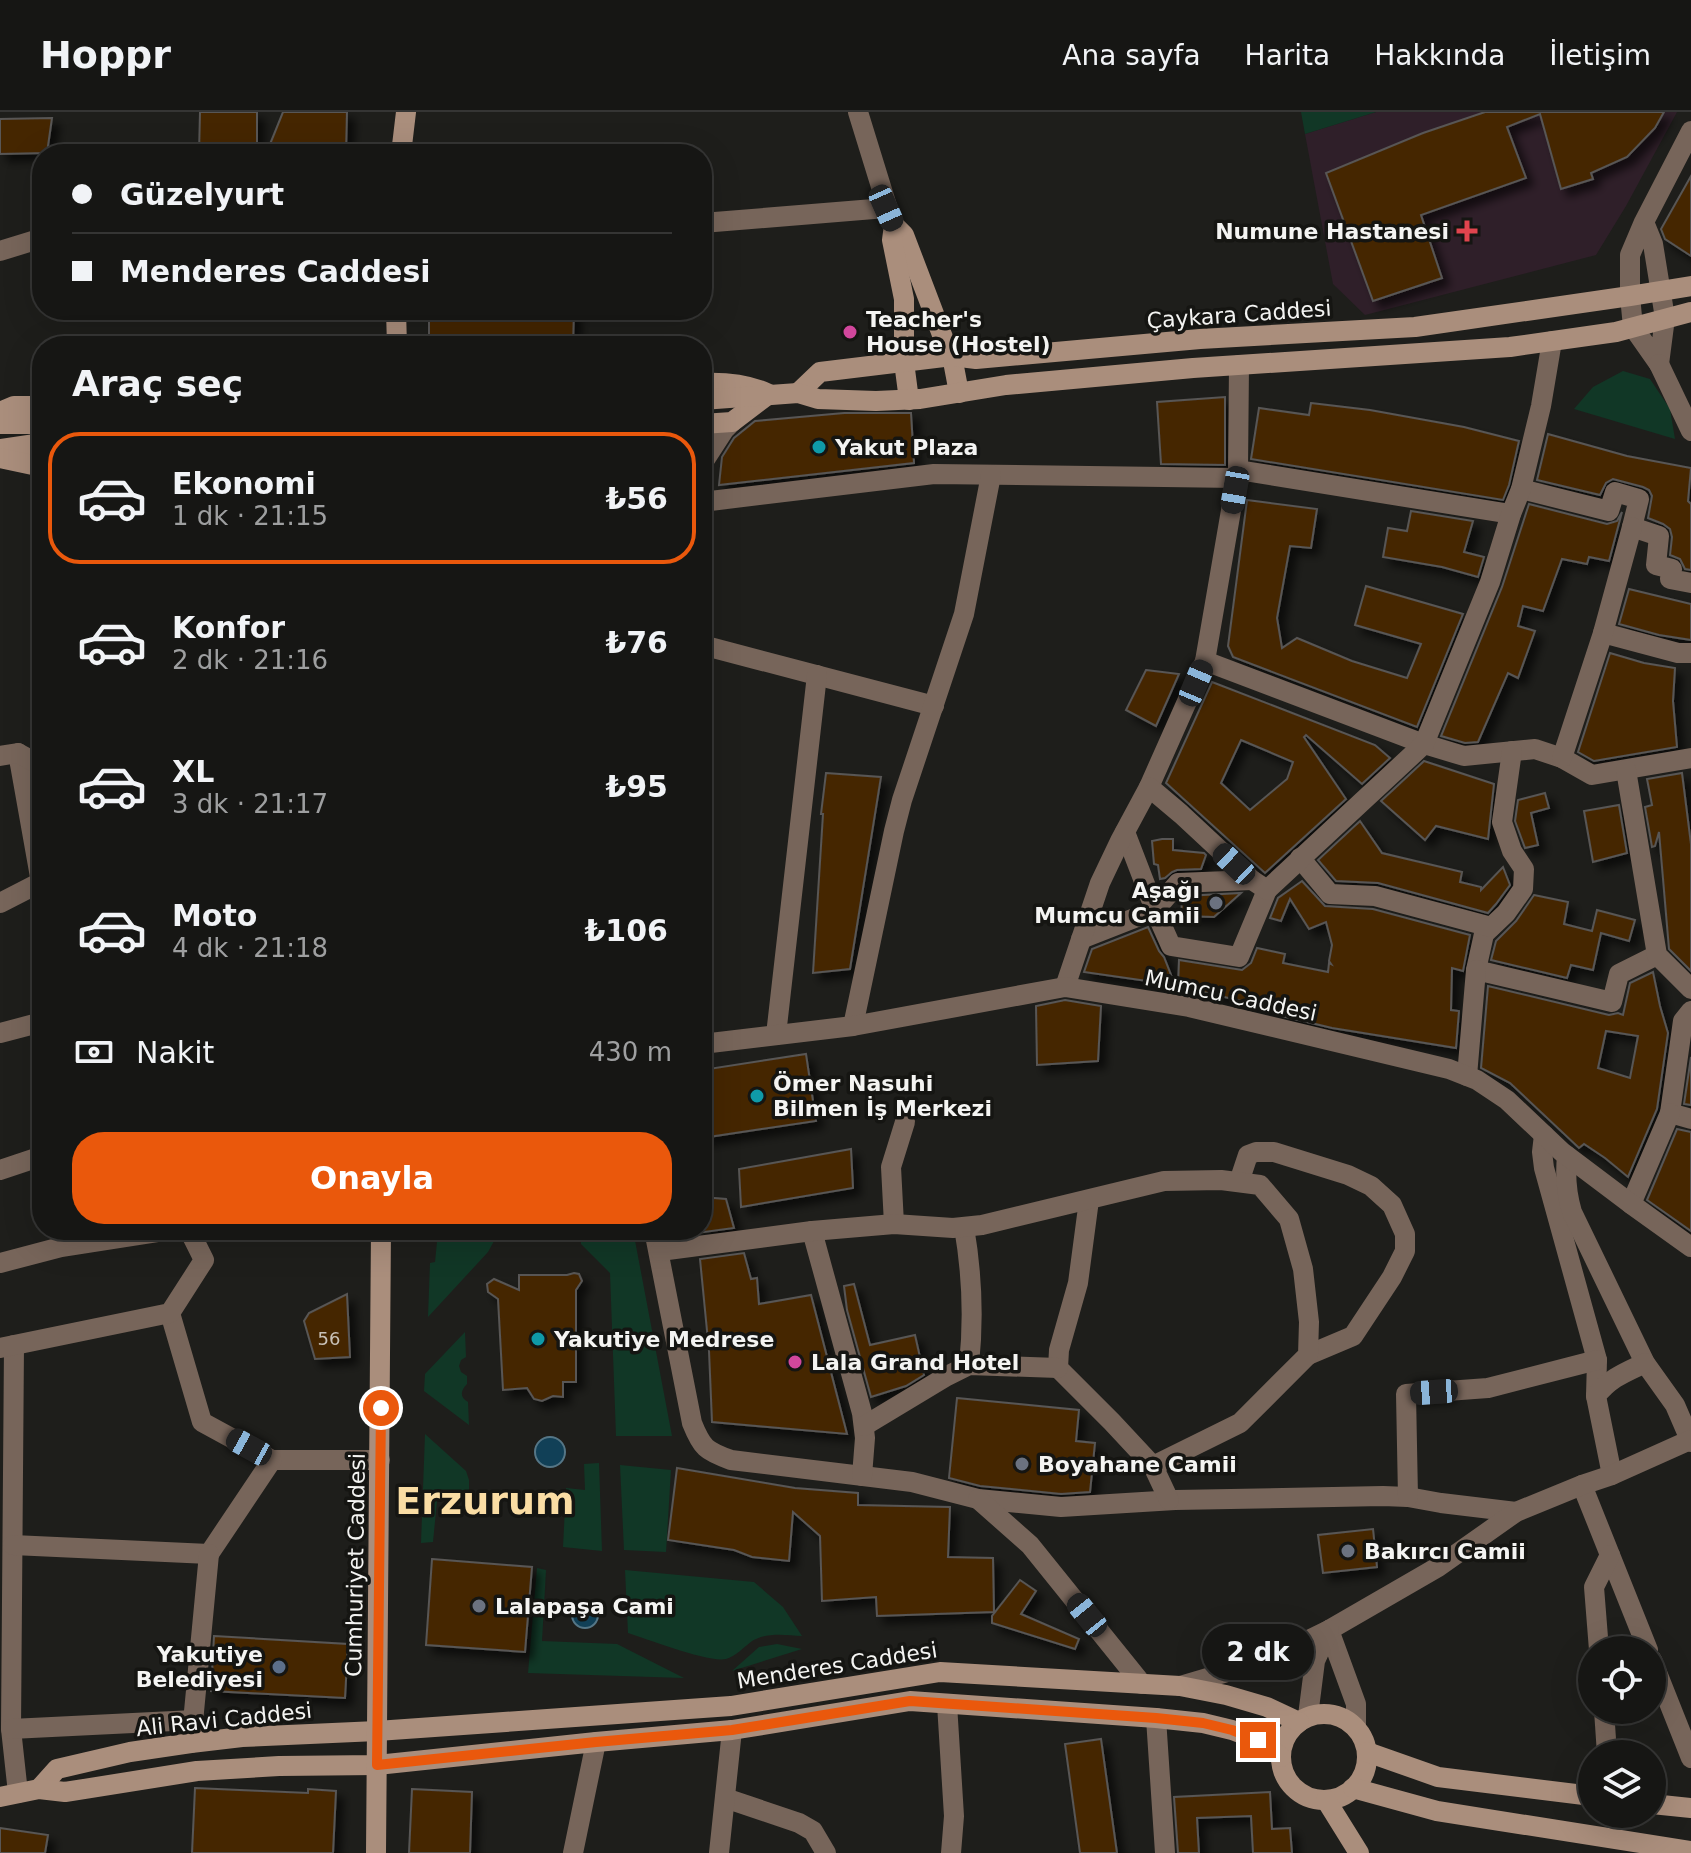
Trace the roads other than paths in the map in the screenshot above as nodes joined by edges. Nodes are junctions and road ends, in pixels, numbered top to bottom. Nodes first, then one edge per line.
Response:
1 (395, 112) edge
2 (406, 112) edge
3 (858, 112) edge
4 (1691, 131) edge
5 (397, 144) edge
6 (400, 144) edge
7 (890, 216) junction
8 (1644, 222) junction
9 (712, 223) edge
10 (32, 241) edge
11 (0, 251) edge
12 (1691, 286) edge
13 (1662, 291) junction
14 (1630, 296) junction
15 (1691, 312) edge
16 (1665, 318) junction
17 (1633, 327) junction
18 (1552, 341) junction
19 (952, 356) junction
20 (904, 362) junction
21 (1659, 364) junction
22 (1239, 365) junction
23 (712, 382) edge
24 (798, 393) junction
25 (959, 393) junction
26 (769, 394) junction
27 (712, 399) edge
28 (909, 400) junction
29 (32, 406) edge
30 (0, 412) edge
31 (732, 422) junction
32 (1689, 422) edge
33 (712, 423) edge
34 (0, 424) edge
35 (32, 424) edge
36 (32, 444) edge
37 (0, 449) edge
38 (712, 449) edge
39 (0, 458) edge
40 (32, 465) edge
41 (1238, 474) junction
42 (991, 475) junction
43 (1521, 489) junction
44 (712, 501) edge
45 (1511, 514) junction
46 (1632, 527) junction
47 (1691, 583) edge
48 (1603, 633) junction
49 (712, 648) edge
50 (1691, 653) edge
51 (1205, 661) junction
52 (817, 675) junction
53 (934, 706) junction
54 (1424, 744) junction
55 (1512, 751) junction
56 (9, 755) edge
57 (1562, 758) junction
58 (1691, 758) edge
59 (32, 763) edge
60 (1626, 770) junction
61 (1149, 787) junction
62 (1125, 832) junction
63 (32, 848) edge
64 (1300, 858) junction
65 (1259, 885) junction
66 (32, 889) edge
67 (0, 903) edge
68 (1155, 910) junction
69 (1491, 927) junction
70 (1081, 939) junction
71 (1657, 955) junction
72 (1476, 970) junction
73 (1065, 987) junction
74 (1691, 989) edge
75 (1691, 1011) edge
76 (32, 1025) edge
77 (853, 1026) junction
78 (0, 1033) edge
79 (776, 1035) junction
80 (712, 1043) edge
81 (1467, 1076) junction
82 (1670, 1113) junction
83 (1691, 1119) edge
84 (905, 1122) dead end
85 (1544, 1135) junction
86 (1567, 1156) junction
87 (32, 1159) edge
88 (0, 1170) edge
89 (1239, 1182) junction
90 (1089, 1200) junction
91 (1631, 1204) junction
92 (894, 1224) junction
93 (964, 1227) junction
94 (812, 1231) junction
95 (106, 1240) edge
96 (194, 1240) edge
97 (381, 1240) edge
98 (657, 1240) edge
99 (1691, 1247) edge
100 (660, 1251) junction
101 (0, 1263) edge
102 (170, 1313) junction
103 (7, 1346) edge
104 (1308, 1355) junction
105 (1597, 1360) junction
106 (1645, 1363) junction
107 (969, 1365) junction
108 (1058, 1368) junction
109 (1596, 1396) junction
110 (864, 1426) junction
111 (1691, 1441) edge
112 (272, 1460) junction
113 (380, 1460) junction
114 (1153, 1466) junction
115 (1612, 1475) junction
116 (862, 1476) junction
117 (1582, 1485) junction
118 (1408, 1497) junction
119 (978, 1499) junction
120 (1169, 1500) junction
121 (1516, 1512) junction
122 (13, 1545) junction
123 (209, 1554) junction
124 (1610, 1555) junction
125 (1329, 1630) junction
126 (1598, 1636) edge
127 (1642, 1636) edge
128 (1142, 1684) junction
129 (1180, 1686) junction
130 (1666, 1695) edge
131 (947, 1704) junction
132 (1156, 1718) junction
133 (1304, 1719) junction
134 (194, 1720) junction
135 (1356, 1728) junction
136 (11, 1729) junction
137 (732, 1730) junction
138 (377, 1731) junction
139 (596, 1742) junction
140 (191, 1743) junction
141 (1367, 1752) junction
142 (1281, 1757) junction
143 (1691, 1758) edge
144 (377, 1765) junction
145 (1353, 1788) junction
146 (39, 1789) junction
147 (1578, 1794) edge
148 (9, 1795) edge
149 (725, 1798) junction
150 (1326, 1800) junction
151 (1666, 1805) edge
152 (1691, 1808) edge
153 (1691, 1851) edge
154 (376, 1853) edge
155 (573, 1853) edge
156 (719, 1853) edge
157 (826, 1853) edge
158 (951, 1853) edge
159 (1165, 1853) edge
160 (1359, 1853) edge

1 - 5 main road
2 - 6 main road
3 - 7 street
4 - 8 street
7 - 9 street
7 - 19 main road
7 - 20 main road
8 - 13 street
8 - 14 street
10 - 11 street
12 - 13 main road, Çaykara Caddesi
13 - 14 main road, Çaykara Caddesi
13 - 16 street
14 - 17 street
14 - 19 main road, Çaykara Caddesi
15 - 16 main road
16 - 17 main road
16 - 21 street
17 - 18 main road
17 - 21 street
18 - 22 main road
18 - 43 street
19 - 20 main road, Çaykara Caddesi
19 - 25 main road
20 - 24 main road, Çaykara Caddesi
20 - 28 main road
21 - 32 street
22 - 25 main road
22 - 41 street
23 - 26 main road
24 - 26 main road
24 - 28 main road
25 - 28 main road
26 - 27 main road
26 - 31 main road
29 - 30 main road
31 - 33 main road
31 - 38 street
34 - 35 main road
36 - 37 main road
39 - 40 main road
41 - 42 street
41 - 45 street
41 - 51 street
42 - 44 street
42 - 53 street
43 - 45 street
43 - 46 street
45 - 54 street
46 - 47 street
46 - 48 street
48 - 50 street
48 - 57 street
49 - 52 street
51 - 54 street
51 - 61 street
52 - 53 street
52 - 79 street
53 - 77 street
54 - 55 street
54 - 64 street
55 - 57 street
55 - 69 street
56 - 59 street
56 - 63 street
57 - 60 street
58 - 60 street
60 - 71 street
61 - 62 street
61 - 65 street
62 - 68 street
62 - 70 street
64 - 65 street
64 - 69 street
65 - 68 street
65 - 68 street
66 - 67 street
68 - 70 street
69 - 72 street
70 - 73 street
71 - 72 street
71 - 74 street
72 - 81 street
73 - 77 street, Mumcu Caddesi
73 - 81 street, Mumcu Caddesi
75 - 82 street
76 - 78 street
77 - 79 street, Mumcu Caddesi
79 - 80 street, Mumcu Caddesi
81 - 85 street, Mumcu Caddesi
82 - 83 street
82 - 91 street
84 - 92 street
85 - 86 street, Mumcu Caddesi
85 - 105 street
86 - 91 street, Mumcu Caddesi
86 - 106 street
87 - 88 street
89 - 90 street
89 - 104 street
89 - 104 street
90 - 93 street
90 - 108 street
91 - 99 street, Mumcu Caddesi
92 - 93 street
92 - 94 street
93 - 107 street
94 - 100 street
94 - 110 street
95 - 101 street
96 - 102 street
97 - 113 main road, Cumhuriyet Caddesi
98 - 100 street
100 - 116 street
102 - 103 street
102 - 112 street
103 - 122 street
104 - 114 street
105 - 109 street
105 - 118 street
106 - 109 street
106 - 111 street
107 - 108 street
107 - 110 street
108 - 114 street
109 - 115 street
110 - 116 street
111 - 115 street
112 - 113 street
112 - 123 street
113 - 138 main road, Cumhuriyet Caddesi
114 - 120 street
115 - 117 street
116 - 119 street
117 - 121 street
117 - 124 street
118 - 120 street
118 - 121 street
119 - 120 street
119 - 128 street
121 - 125 street
122 - 123 street
122 - 136 street
123 - 134 street
124 - 126 street
124 - 127 street
125 - 129 street
125 - 133 street
125 - 135 street
128 - 129 main road, Menderes Caddesi
128 - 138 main road, Menderes Caddesi
129 - 133 main road, Menderes Caddesi
130 - 143 street
131 - 132 main road
131 - 137 main road
131 - 158 street
132 - 142 main road
132 - 159 street
133 - 135 main road
133 - 142 main road
134 - 136 street
134 - 140 street
135 - 141 main road
136 - 148 street
137 - 139 main road
137 - 149 street
138 - 140 main road, Ali Ravi Caddesi
138 - 144 main road, Cumhuriyet Caddesi
139 - 144 main road
139 - 155 street
140 - 146 main road, Ali Ravi Caddesi
141 - 145 main road
141 - 147 main road
142 - 150 main road
144 - 146 main road, Ali Ravi Caddesi
144 - 154 main road, Cumhuriyet Caddesi
145 - 150 main road
145 - 153 main road
146 - 148 main road, Ali Ravi Caddesi
149 - 156 street
149 - 157 street
150 - 160 main road
151 - 152 main road

